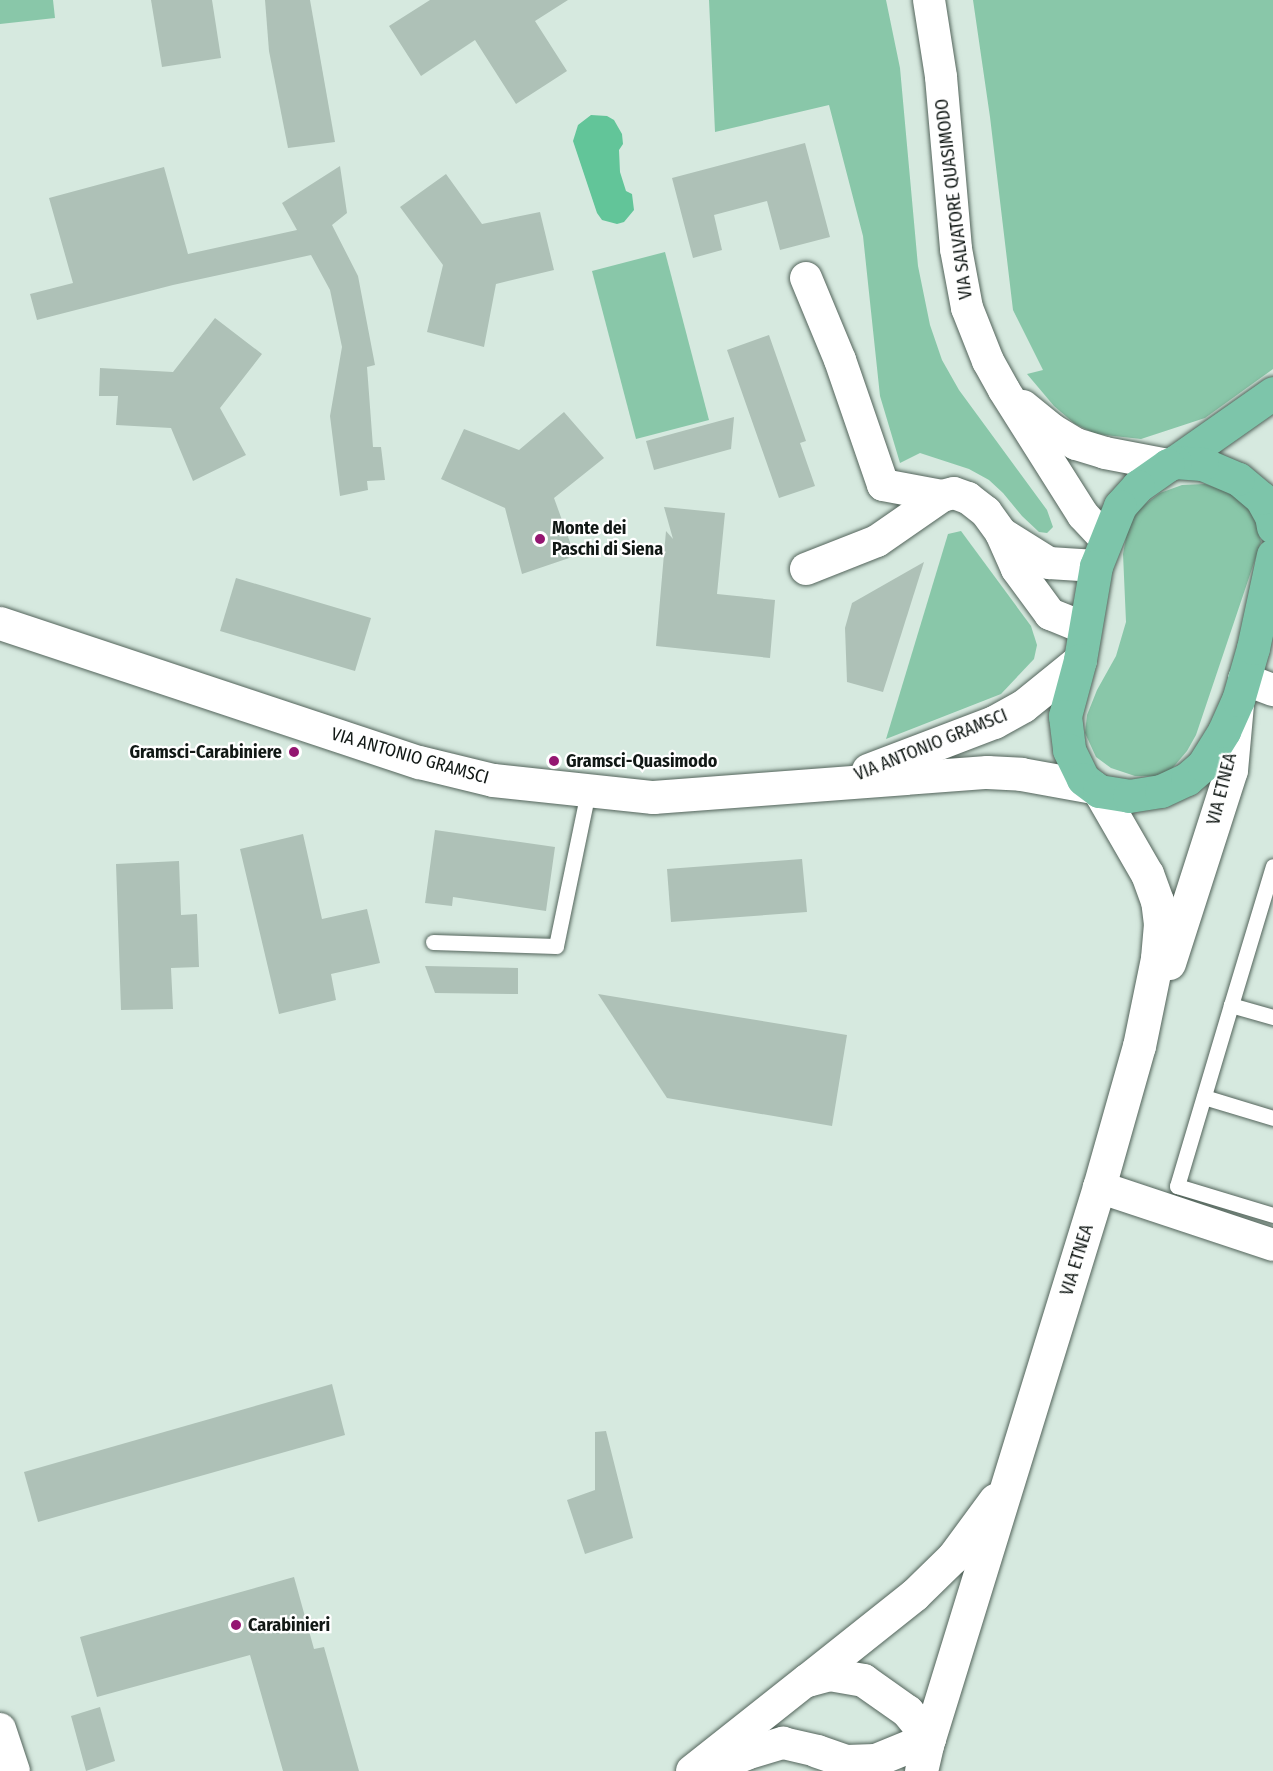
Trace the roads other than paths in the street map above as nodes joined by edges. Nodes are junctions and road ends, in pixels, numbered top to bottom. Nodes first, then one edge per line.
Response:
1 (929, 0) edge
2 (806, 278) dead end
3 (1004, 390) junction
4 (1273, 393) edge
5 (1172, 463) junction
6 (942, 496) junction
7 (1273, 527) edge
8 (1001, 532) junction
9 (1101, 553) junction
10 (1273, 555) edge
11 (806, 569) dead end
12 (1273, 602) edge
13 (0, 623) edge
14 (1084, 628) junction
15 (1253, 648) junction
16 (1080, 660) junction
17 (1252, 690) edge
18 (836, 783) junction
19 (1096, 789) junction
20 (588, 791) junction
21 (1273, 866) edge
22 (433, 942) dead end
23 (1231, 1005) junction
24 (1273, 1017) edge
25 (1139, 1046) junction
26 (1203, 1097) junction
27 (1273, 1118) edge
28 (1099, 1187) junction
29 (1273, 1215) edge
30 (1273, 1245) edge
31 (1013, 1473) junction
32 (807, 1680) junction
33 (0, 1729) edge
34 (929, 1738) junction
35 (840, 1761) edge
36 (14, 1771) edge
37 (692, 1771) edge
38 (705, 1771) edge
39 (921, 1771) edge

1 - 3 street, VIA SALVATORE QUASIMODO
2 - 6 street
3 - 5 street, VIA SALVATORE QUASIMODO
3 - 9 street, VIA SALVATORE QUASIMODO
4 - 5 main road
5 - 7 main road
5 - 9 main road
6 - 8 street
6 - 11 street
8 - 9 street
8 - 14 street
9 - 14 main road
10 - 15 main road
12 - 15 main road
13 - 20 main road, VIA ANTONIO GRAMSCI
14 - 16 main road
15 - 17 main road
16 - 18 main road, VIA ANTONIO GRAMSCI
16 - 19 main road
17 - 19 main road
17 - 25 main road, VIA ETNEA
18 - 19 main road, VIA ANTONIO GRAMSCI
18 - 20 main road, VIA ANTONIO GRAMSCI
19 - 25 main road, VIA ETNEA
20 - 22 lane
21 - 23 lane
23 - 24 lane
23 - 26 lane
25 - 28 main road, VIA ETNEA
26 - 27 lane
26 - 29 lane
28 - 30 street
28 - 31 main road, VIA ETNEA
31 - 32 main road
31 - 34 main road, VIA ETNEA
32 - 34 main road
32 - 37 street
33 - 36 street
34 - 35 main road
34 - 39 main road, VIA ETNEA
35 - 38 street

